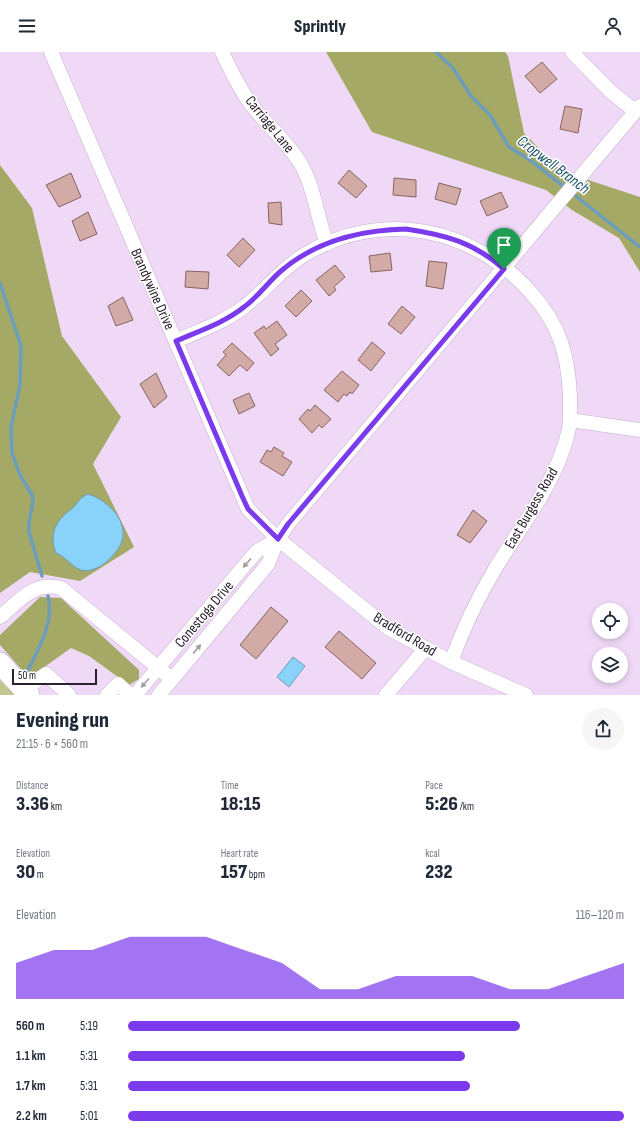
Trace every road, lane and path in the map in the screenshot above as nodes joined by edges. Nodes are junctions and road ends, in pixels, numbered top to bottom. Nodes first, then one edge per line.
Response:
1 (51, 52) edge
2 (222, 52) edge
3 (572, 52) edge
4 (638, 109) edge
5 (327, 244) junction
6 (504, 269) junction
7 (176, 341) junction
8 (570, 420) junction
9 (640, 430) edge
10 (278, 539) junction
11 (0, 617) edge
12 (426, 648) junction
13 (451, 662) junction
14 (0, 664) edge
15 (159, 667) junction
16 (168, 689) edge
17 (27, 693) edge
18 (69, 695) edge
19 (108, 695) edge
20 (130, 695) edge
21 (135, 695) edge
22 (386, 695) edge
23 (526, 695) edge

1 - 7 street, Brandywine Drive
2 - 5 street, Carriage Lane
3 - 4 street
4 - 6 street, Conestoga Drive
5 - 6 street, East Burgess Road
5 - 7 street, East Burgess Road
6 - 8 street, East Burgess Road
6 - 10 street, Conestoga Drive
7 - 10 street, Brandywine Drive
8 - 9 street
8 - 13 street, East Burgess Road
10 - 12 street, Bradford Road
10 -> 15 street, Conestoga Drive
16 -> 10 street, Conestoga Drive
11 - 15 street
12 - 13 street, Bradford Road
12 - 22 street
13 - 23 street, Bradford Road
14 - 17 highway
15 - 16 street
15 -> 21 street, Conestoga Drive
17 - 18 street
19 - 20 street

